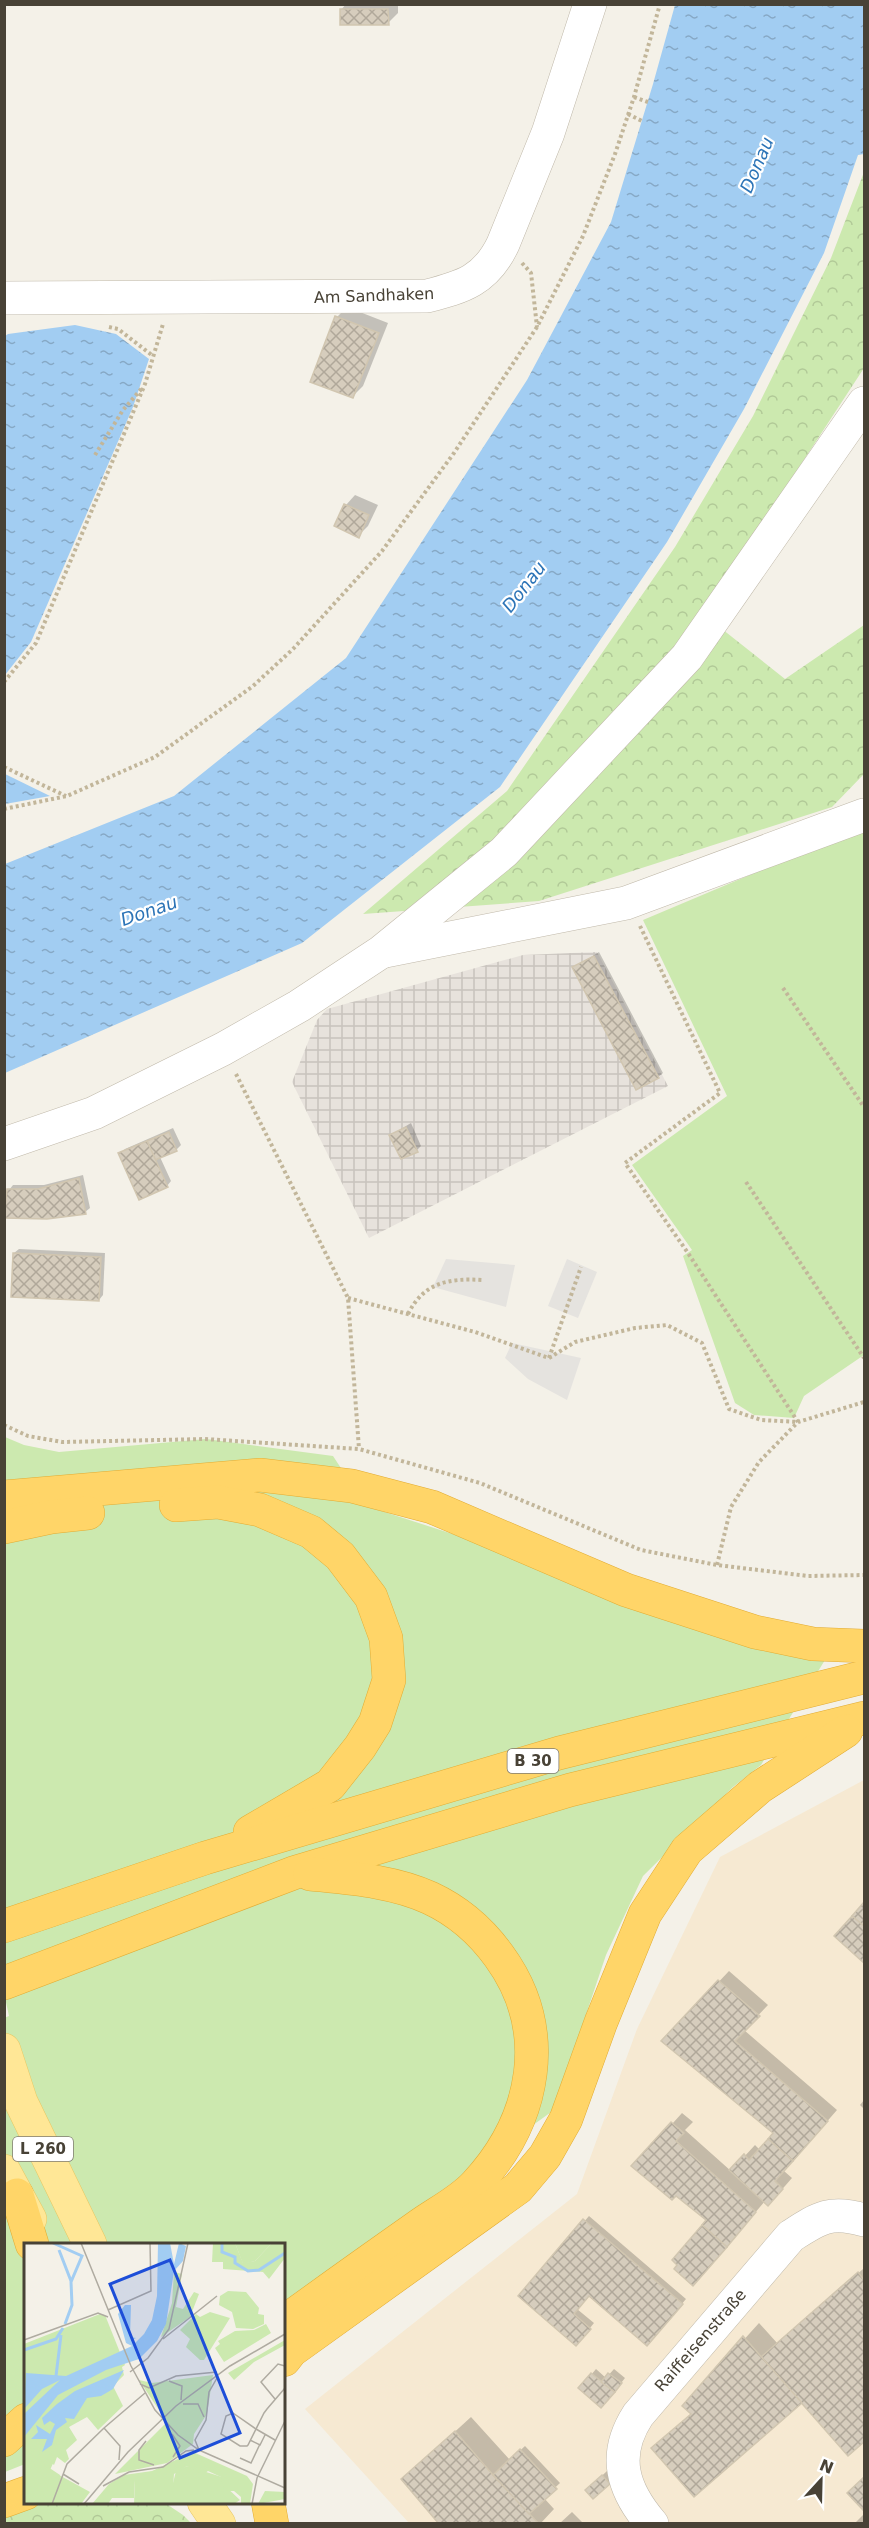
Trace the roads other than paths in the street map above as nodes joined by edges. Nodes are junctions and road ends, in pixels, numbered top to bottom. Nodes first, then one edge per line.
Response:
1 (590, 4) edge
2 (4, 298) edge
3 (864, 403) edge
4 (864, 815) edge
5 (381, 952) junction
6 (4, 1144) edge
7 (4, 1497) edge
8 (4, 1527) edge
9 (864, 1646) edge
10 (864, 1677) edge
11 (864, 1718) edge
12 (205, 1857) junction
13 (296, 1872) junction
14 (10, 1924) edge
15 (15, 1979) edge
16 (4, 2050) edge
17 (11, 2183) edge
18 (864, 2220) edge
19 (32, 2243) edge
20 (43, 2243) edge
21 (90, 2243) edge
22 (285, 2321) edge
23 (285, 2359) edge
24 (24, 2422) edge
25 (4, 2440) edge
26 (24, 2494) edge
27 (4, 2500) edge
28 (205, 2504) edge
29 (257, 2504) edge
30 (268, 2504) edge
31 (219, 2523) edge
32 (271, 2523) edge
33 (652, 2523) edge

1 - 2 street, Am Sandhaken
3 - 5 street
4 - 5 street
5 - 6 street
7 - 9 highway
8 - 12 highway
10 - 12 highway, B 30
11 - 13 highway, B 30
11 - 23 highway
12 - 14 highway, B 30
13 - 15 highway, B 30
13 - 22 highway
16 - 21 main road, L 260
17 - 19 highway
17 - 20 main road
18 - 33 street, Raiffeisenstraße
24 - 25 highway
26 - 27 highway
28 - 31 main road
29 - 32 main road
30 - 32 highway

